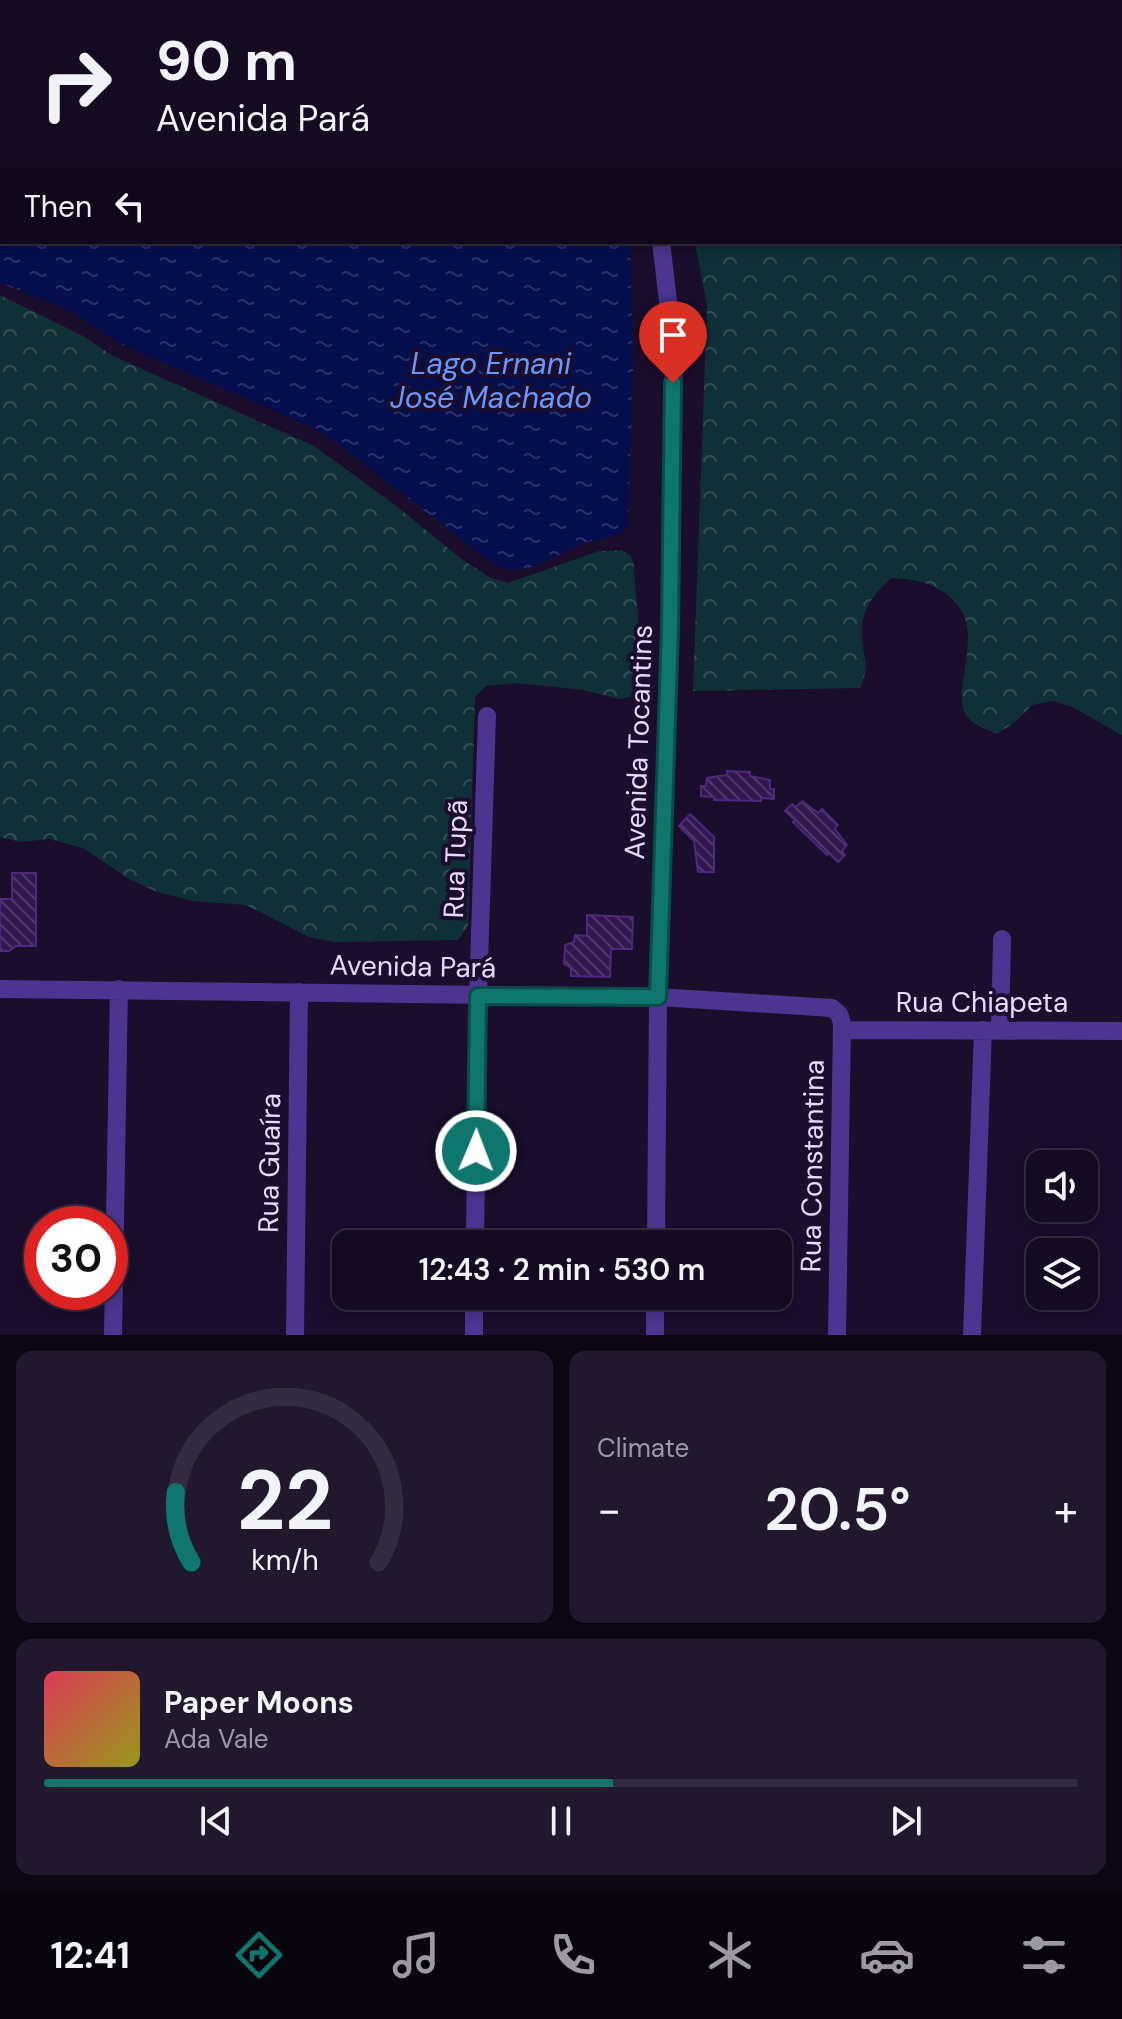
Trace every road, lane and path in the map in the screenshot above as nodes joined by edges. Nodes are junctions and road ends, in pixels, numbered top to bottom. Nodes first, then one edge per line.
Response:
1 (661, 244) edge
2 (487, 716) dead end
3 (1002, 939) dead end
4 (0, 989) edge
5 (119, 989) junction
6 (299, 992) junction
7 (478, 996) junction
8 (658, 997) junction
9 (826, 1006) joint
10 (842, 1030) junction
11 (992, 1030) junction
12 (1122, 1031) edge
13 (475, 1230) edge
14 (656, 1230) edge
15 (474, 1310) edge
16 (655, 1310) edge
17 (113, 1335) edge
18 (295, 1335) edge
19 (474, 1335) edge
20 (655, 1335) edge
21 (837, 1335) edge
22 (972, 1335) edge

1 - 8 street, Avenida Tocantins
2 - 7 street, Rua Tupã
3 - 11 street
4 - 5 street, Avenida Pará
5 - 6 street, Avenida Pará
5 - 17 street
6 - 7 street, Avenida Pará
6 - 18 street, Rua Guaíra
7 - 8 street, Avenida Pará
7 - 13 street, Rua Tupã
8 - 9 street, Avenida Pará
8 - 14 street, Avenida Tocantins
9 - 10 street, Rua Constantina
10 - 11 street, Rua Chiapeta
10 - 21 street, Rua Constantina
11 - 12 street, Rua Chiapeta
11 - 22 street
15 - 19 street
16 - 20 street

